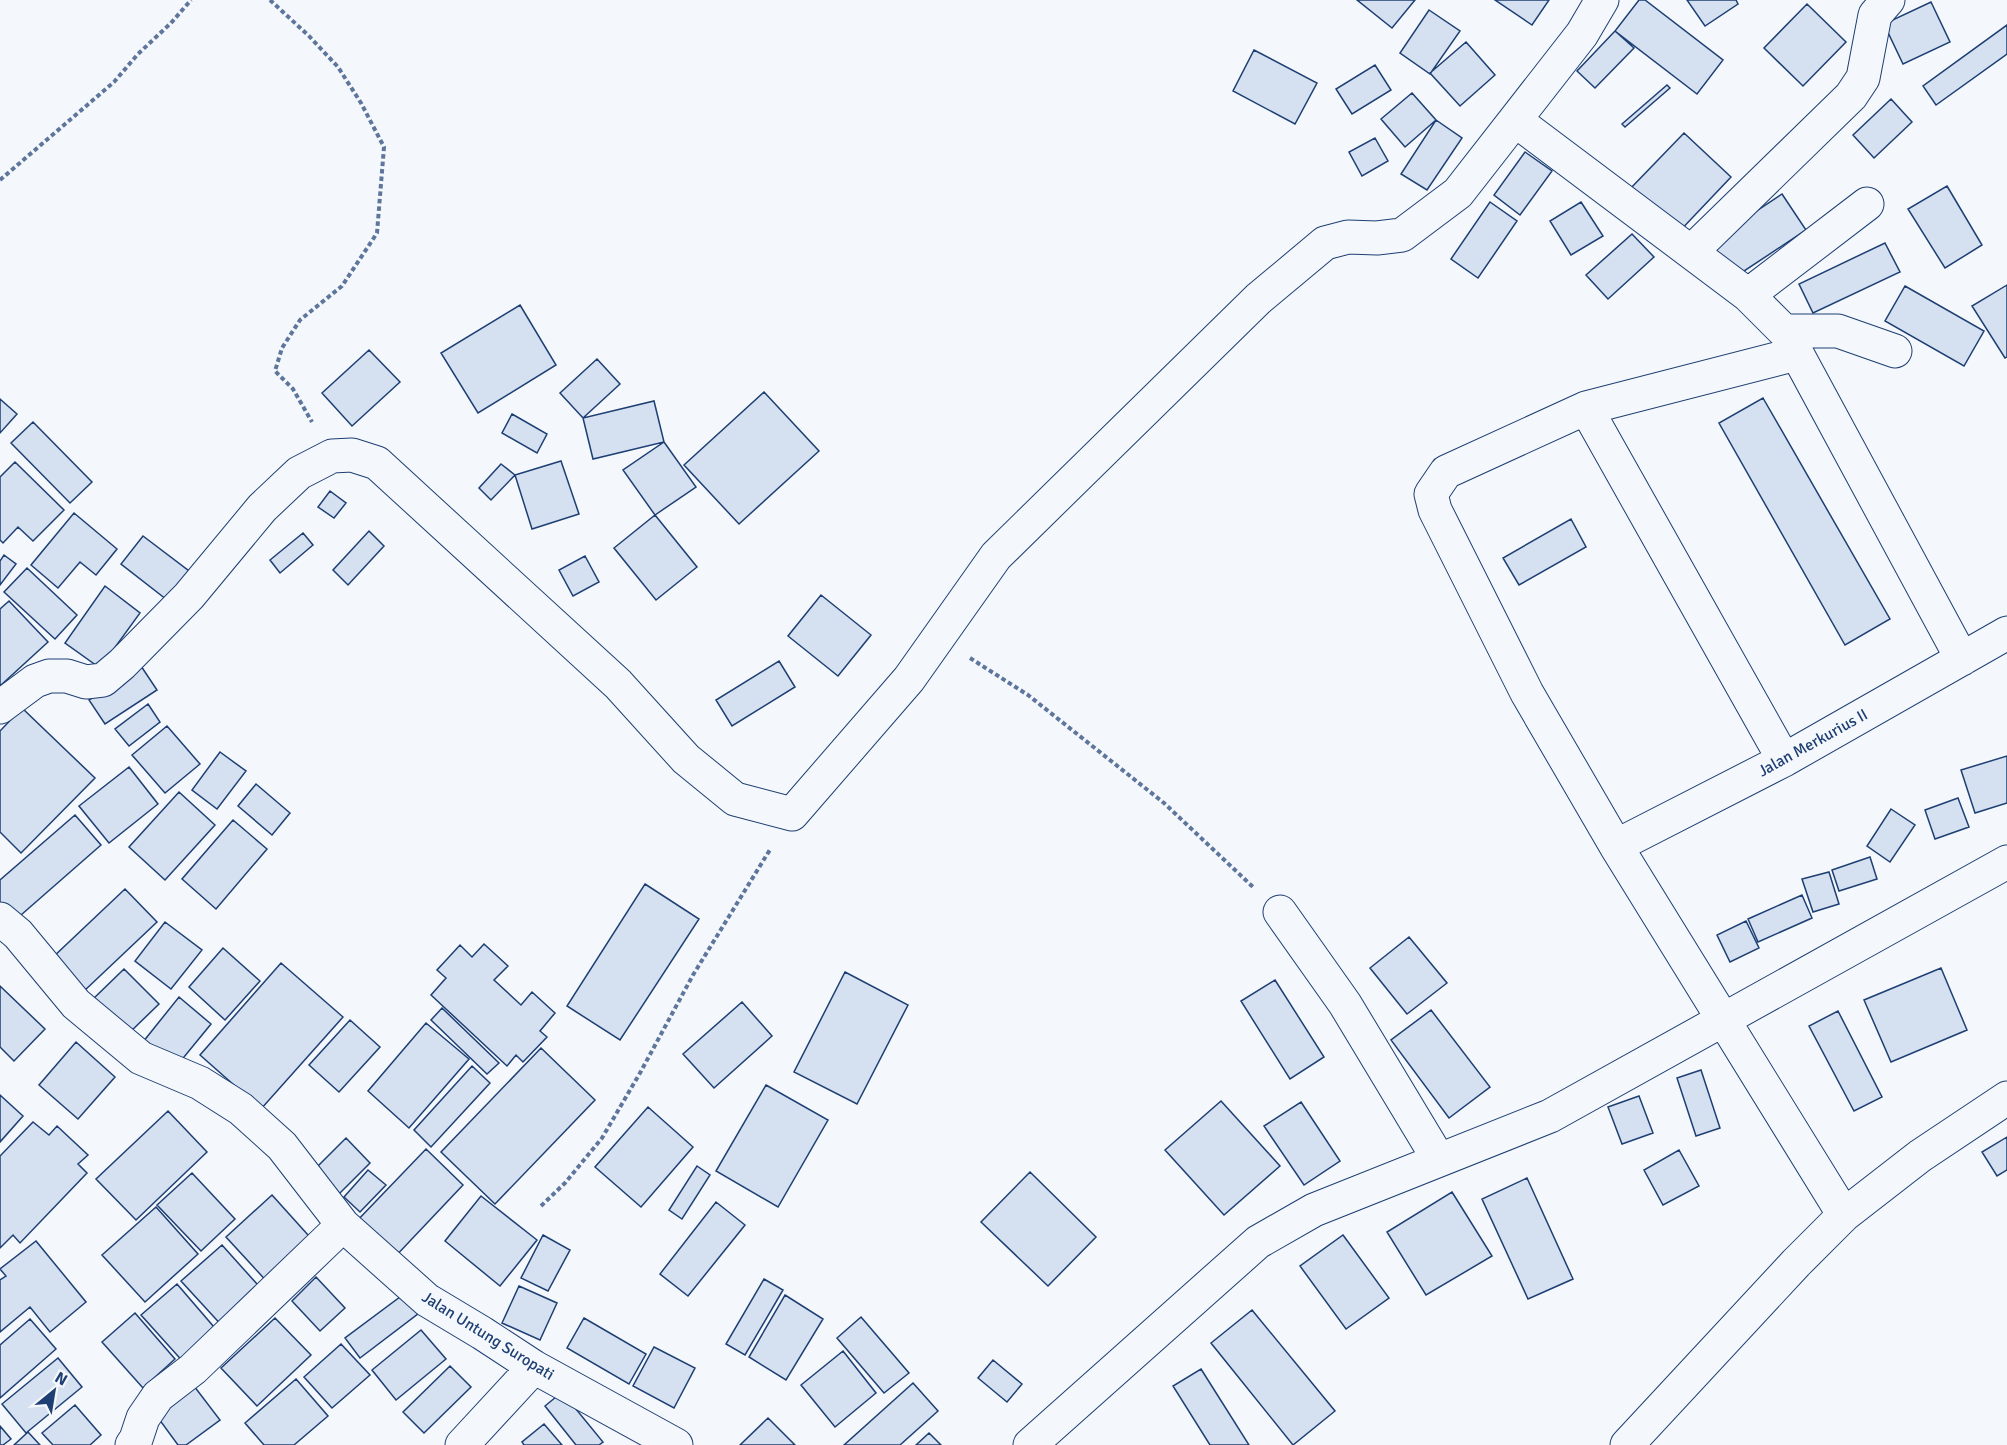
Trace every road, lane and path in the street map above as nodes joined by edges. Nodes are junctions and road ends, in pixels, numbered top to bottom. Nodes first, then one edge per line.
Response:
1 (191, 0) edge
2 (270, 0) edge
3 (1602, 0) edge
4 (1888, 0) edge
5 (1515, 120) junction
6 (0, 180) edge
7 (1868, 204) dead end
8 (1692, 252) junction
9 (1748, 295) junction
10 (1790, 342) junction
11 (1895, 351) dead end
12 (1586, 408) junction
13 (332, 456) junction
14 (2007, 633) edge
15 (938, 637) junction
16 (1962, 659) junction
17 (0, 707) edge
18 (1785, 760) junction
19 (792, 814) junction
20 (1616, 846) junction
21 (2007, 862) edge
22 (1280, 912) joint
23 (6, 935) edge
24 (1724, 1018) junction
25 (2007, 1098) edge
26 (1439, 1160) junction
27 (541, 1206) dead end
28 (1844, 1215) junction
29 (343, 1225) junction
30 (534, 1367) junction
31 (132, 1445) edge
32 (462, 1445) edge
33 (676, 1445) edge
34 (1030, 1445) edge
35 (1627, 1445) edge

1 - 6 path
2 - 13 path
3 - 5 street
4 - 8 street
5 - 8 street
5 - 15 street
7 - 9 street
8 - 9 street
9 - 10 street
10 - 11 street
10 - 12 street
10 - 16 street
12 - 18 street
12 - 20 street
13 - 17 street
13 - 19 street
14 - 16 street, Jalan Merkurius II
15 - 19 street
15 - 22 path
16 - 18 street, Jalan Merkurius II
18 - 20 street, Jalan Merkurius II
19 - 27 path
20 - 24 street
21 - 24 street
22 - 26 street
23 - 29 street, Jalan Untung Suropati
24 - 26 street
24 - 28 street
25 - 28 street
26 - 34 street
28 - 35 street
29 - 30 street, Jalan Untung Suropati
29 - 31 street
30 - 32 street
30 - 33 street, Jalan Untung Suropati

